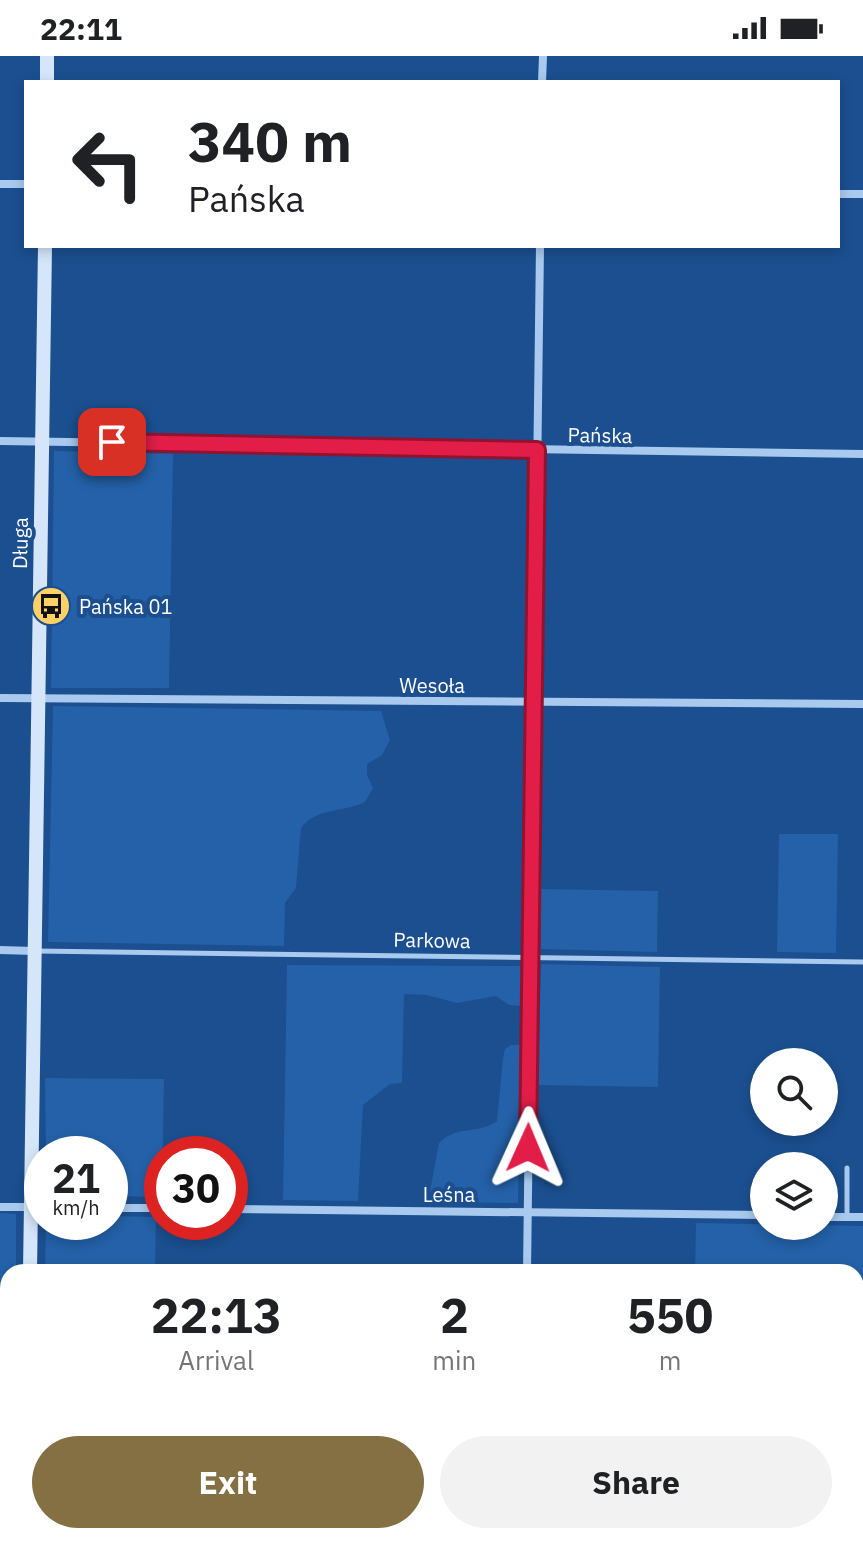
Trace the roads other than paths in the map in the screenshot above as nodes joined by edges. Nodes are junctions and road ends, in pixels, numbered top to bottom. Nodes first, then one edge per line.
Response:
1 (47, 56) edge
2 (543, 56) edge
3 (47, 80) edge
4 (542, 80) edge
5 (0, 184) edge
6 (24, 184) edge
7 (840, 194) edge
8 (863, 194) edge
9 (45, 248) edge
10 (540, 248) edge
11 (0, 441) edge
12 (42, 441) junction
13 (537, 450) junction
14 (863, 454) edge
15 (0, 698) edge
16 (38, 698) junction
17 (534, 702) junction
18 (863, 704) edge
19 (0, 950) edge
20 (34, 951) junction
21 (530, 958) junction
22 (863, 962) edge
23 (35, 1136) edge
24 (847, 1168) dead end
25 (0, 1207) edge
26 (24, 1207) edge
27 (248, 1209) edge
28 (528, 1211) junction
29 (750, 1215) edge
30 (838, 1217) edge
31 (847, 1217) junction
32 (863, 1217) edge
33 (33, 1240) edge
34 (31, 1264) edge
35 (527, 1264) edge

1 - 3 street
2 - 4 street
5 - 6 street
7 - 8 street
9 - 12 street, Długa
10 - 13 street
11 - 12 street, Pańska
12 - 13 street, Pańska
12 - 16 street, Długa
13 - 14 street, Pańska
13 - 17 street
15 - 16 street, Wesoła
16 - 17 street, Wesoła
16 - 20 street, Długa
17 - 18 street, Wesoła
17 - 21 street
19 - 20 street, Parkowa
20 - 21 lane, Parkowa
20 - 23 street, Długa
21 - 22 lane, Parkowa
21 - 28 street
24 - 31 lane
25 - 26 street
27 - 28 street, Leśna
28 - 29 street, Leśna
28 - 35 street
30 - 31 street
31 - 32 street
33 - 34 street, Długa

